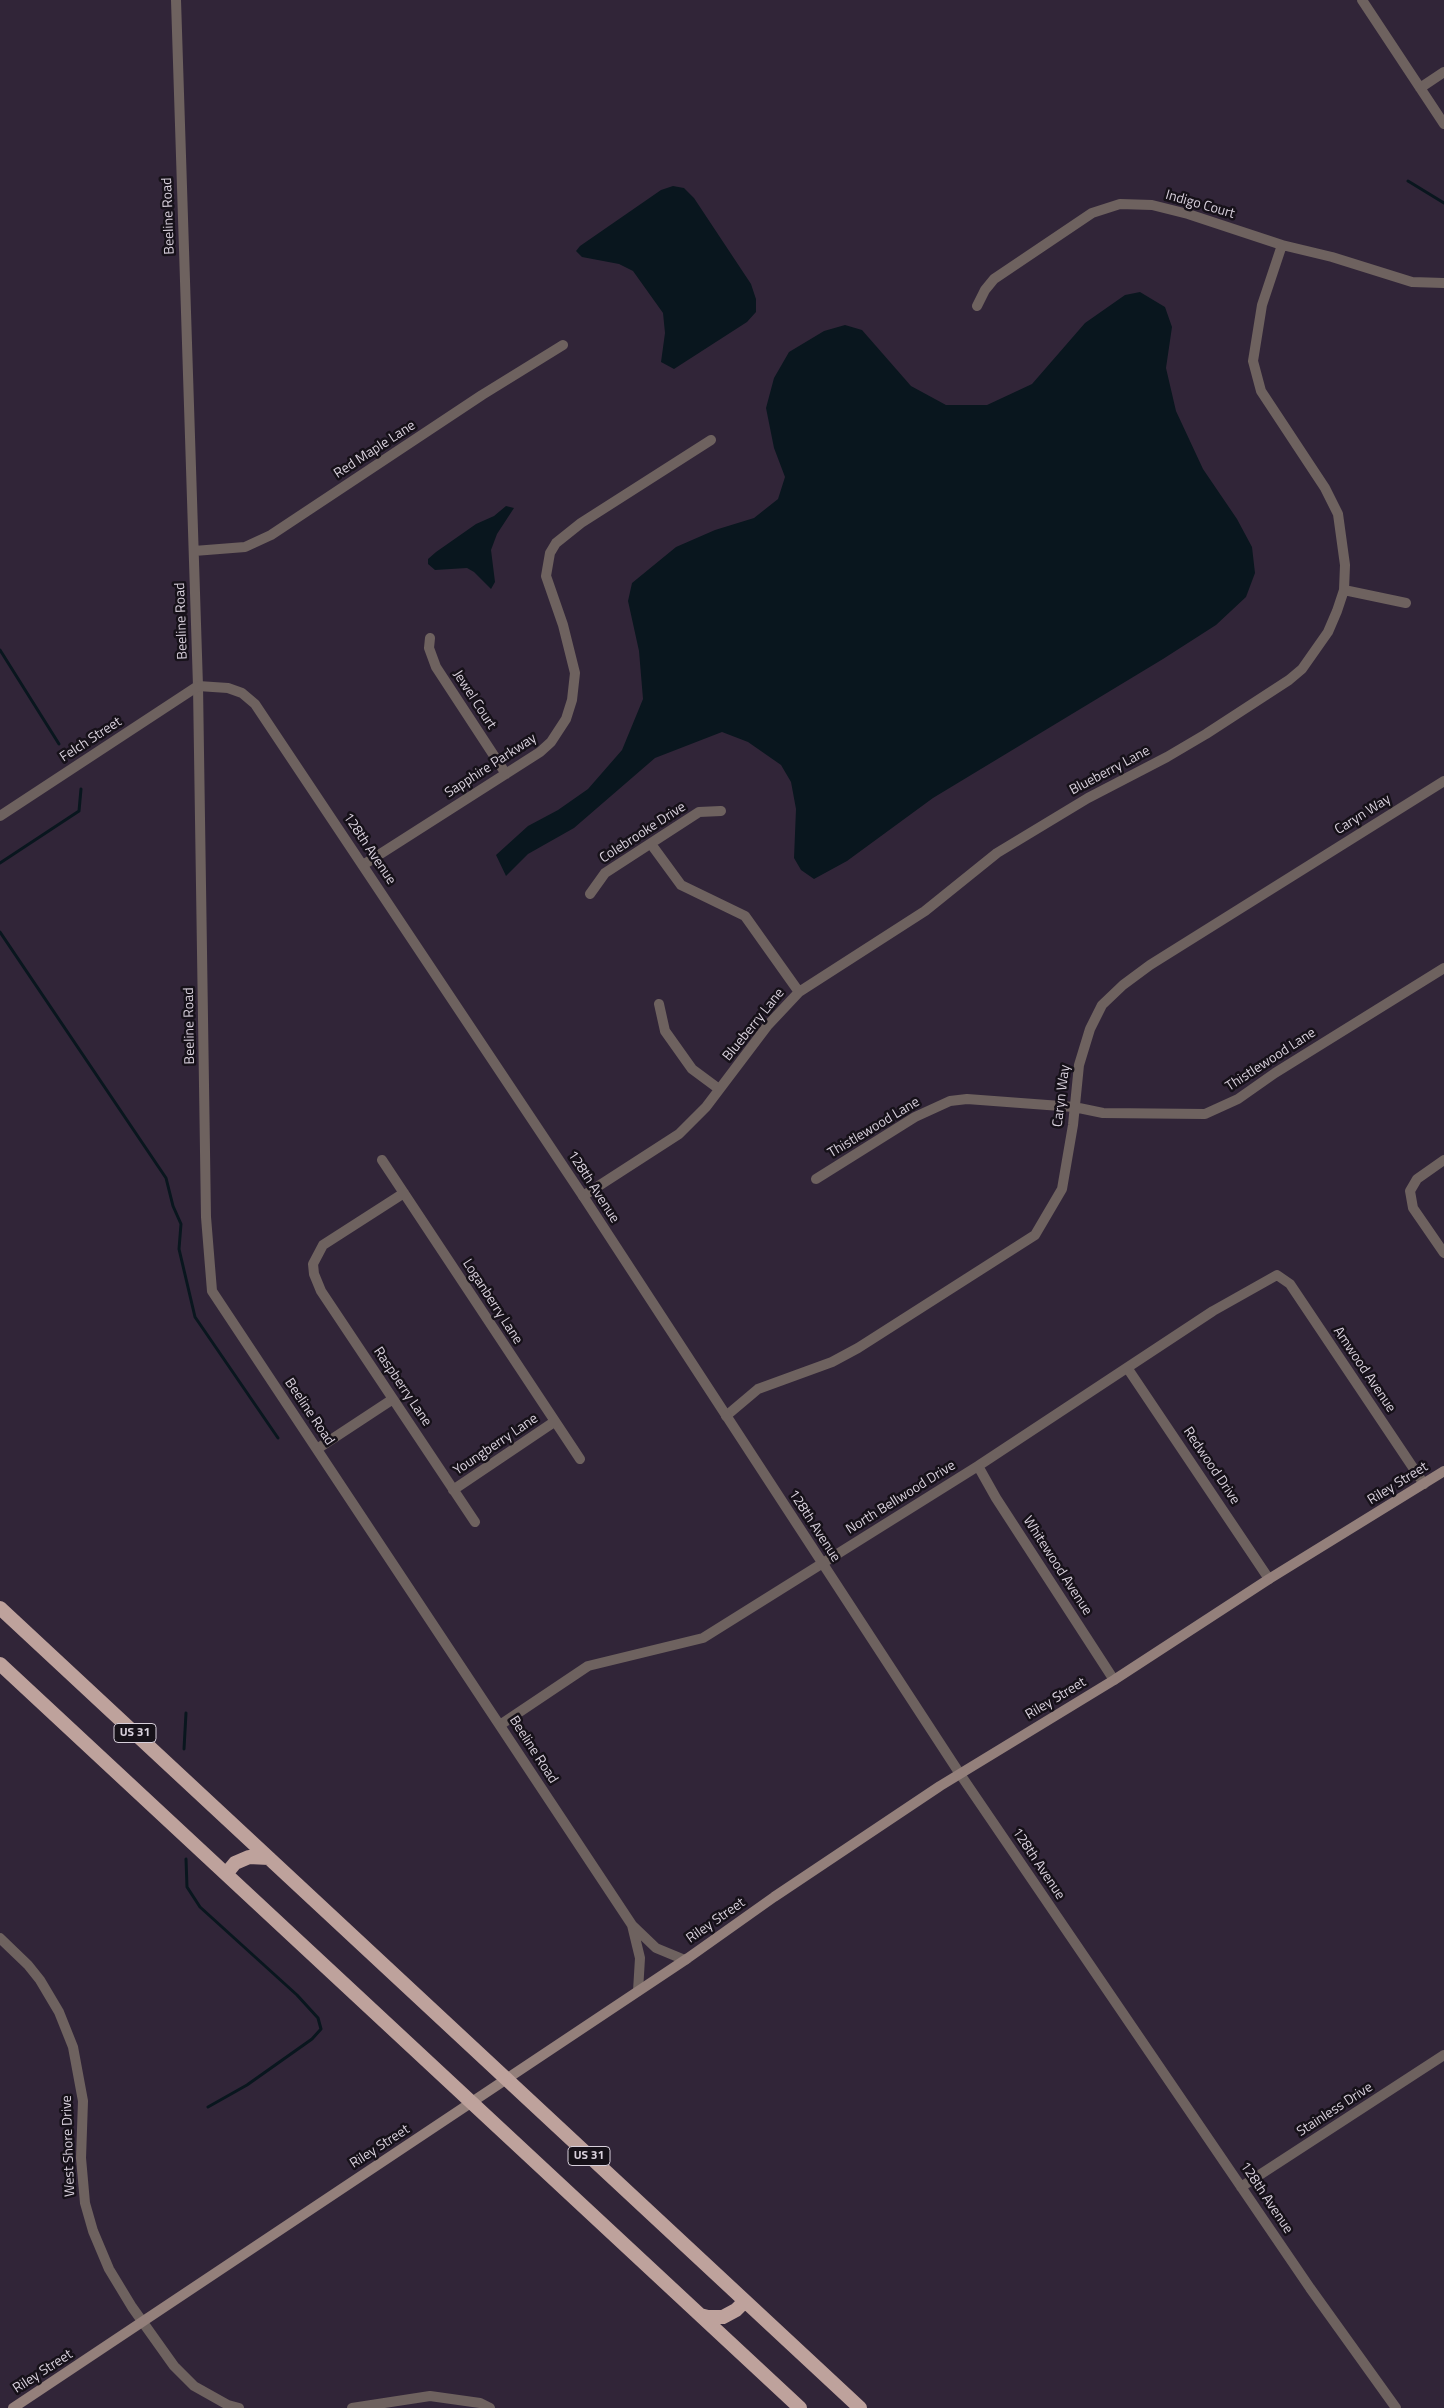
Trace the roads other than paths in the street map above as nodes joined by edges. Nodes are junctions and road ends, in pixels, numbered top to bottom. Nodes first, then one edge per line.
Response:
1 (176, 0) edge
2 (1362, 0) edge
3 (1444, 72) edge
4 (1420, 88) junction
5 (1444, 124) edge
6 (1282, 245) junction
7 (1444, 282) edge
8 (977, 306) dead end
9 (563, 345) dead end
10 (711, 440) dead end
11 (194, 551) junction
12 (1344, 590) junction
13 (1406, 603) dead end
14 (430, 638) dead end
15 (198, 686) junction
16 (506, 774) junction
17 (1444, 781) edge
18 (722, 810) dead end
19 (0, 816) edge
20 (651, 844) junction
21 (363, 865) junction
22 (590, 894) dead end
23 (1444, 968) edge
24 (799, 992) junction
25 (659, 1004) dead end
26 (719, 1089) junction
27 (1074, 1107) junction
28 (382, 1160) dead end
29 (1444, 1160) edge
30 (816, 1179) dead end
31 (404, 1192) junction
32 (583, 1196) junction
33 (1444, 1253) edge
34 (1278, 1275) joint
35 (1128, 1369) junction
36 (394, 1399) junction
37 (726, 1416) junction
38 (554, 1422) junction
39 (317, 1449) junction
40 (580, 1459) dead end
41 (978, 1466) junction
42 (1444, 1471) edge
43 (1424, 1484) junction
44 (453, 1490) junction
45 (474, 1522) dead end
46 (822, 1564) junction
47 (1269, 1579) junction
48 (0, 1608) edge
49 (0, 1664) edge
50 (1114, 1680) junction
51 (500, 1725) junction
52 (960, 1774) junction
53 (269, 1858) junction
54 (226, 1874) junction
55 (632, 1926) junction
56 (0, 1938) edge
57 (685, 1960) junction
58 (638, 1992) junction
59 (1444, 2055) edge
60 (507, 2080) junction
61 (472, 2103) junction
62 (1241, 2187) junction
63 (745, 2300) junction
64 (700, 2315) junction
65 (143, 2322) junction
66 (13, 2408) edge
67 (239, 2408) edge
68 (352, 2408) edge
69 (490, 2408) edge
70 (800, 2408) edge
71 (860, 2408) edge
72 (1396, 2408) edge

1 - 11 street, Beeline Road
2 - 4 street
3 - 4 street
4 - 5 street
6 - 7 street, Indigo Court
6 - 8 street, Indigo Court
6 - 12 street, Blueberry Lane
9 - 11 street, Red Maple Lane
10 - 16 street, Sapphire Parkway
11 - 15 street, Beeline Road
12 - 13 street
12 - 24 street, Blueberry Lane
14 - 16 street, Jewel Court
15 - 19 street, Felch Street
15 - 21 street, 128th Avenue
15 - 39 street, Beeline Road
16 - 21 street, Sapphire Parkway
17 - 27 street, Caryn Way
18 - 20 street, Colebrooke Drive
20 - 22 street, Colebrooke Drive
20 - 24 street
21 - 32 street, 128th Avenue
23 - 27 street, Thistlewood Lane
24 - 26 street, Blueberry Lane
25 - 26 street
26 - 32 street, Blueberry Lane
27 - 30 street, Thistlewood Lane
27 - 37 street, Caryn Way
28 - 31 street, Loganberry Lane
29 - 33 street
31 - 36 street, Raspberry Lane
31 - 38 street, Loganberry Lane
32 - 37 street, 128th Avenue
34 - 35 street, North Bellwood Drive
34 - 43 street, Amwood Avenue
35 - 41 street, North Bellwood Drive
35 - 47 street, Redwood Drive
36 - 39 street
36 - 44 street, Raspberry Lane
37 - 46 street, 128th Avenue
38 - 40 street, Loganberry Lane
38 - 44 street, Youngberry Lane
39 - 51 street, Beeline Road
41 - 46 street, North Bellwood Drive
41 - 50 street, Whitewood Avenue
42 - 43 main road, Riley Street
43 - 47 main road, Riley Street
44 - 45 street, Raspberry Lane
46 - 51 street, North Bellwood Drive
46 - 52 street, 128th Avenue
47 - 50 main road, Riley Street
48 - 53 highway, US 31
49 - 54 highway, US 31
50 - 52 main road, Riley Street
51 - 55 street, Beeline Road
52 - 57 main road, Riley Street
52 - 62 street, 128th Avenue
53 - 54 highway
53 - 60 highway, US 31
54 - 61 highway, US 31
55 - 57 street, Beeline Road
55 - 58 street, Beeline Road
56 - 65 street, West Shore Drive
57 - 58 main road, Riley Street
58 - 60 main road, Riley Street
59 - 62 street, Stainless Drive
60 - 61 main road, Riley Street
60 - 63 highway, US 31
61 - 64 highway, US 31
61 - 65 main road, Riley Street
62 - 72 street, 128th Avenue
63 - 64 highway
63 - 71 highway, US 31
64 - 70 highway, US 31
65 - 66 main road, Riley Street
65 - 67 street, West Shore Drive
68 - 69 street

